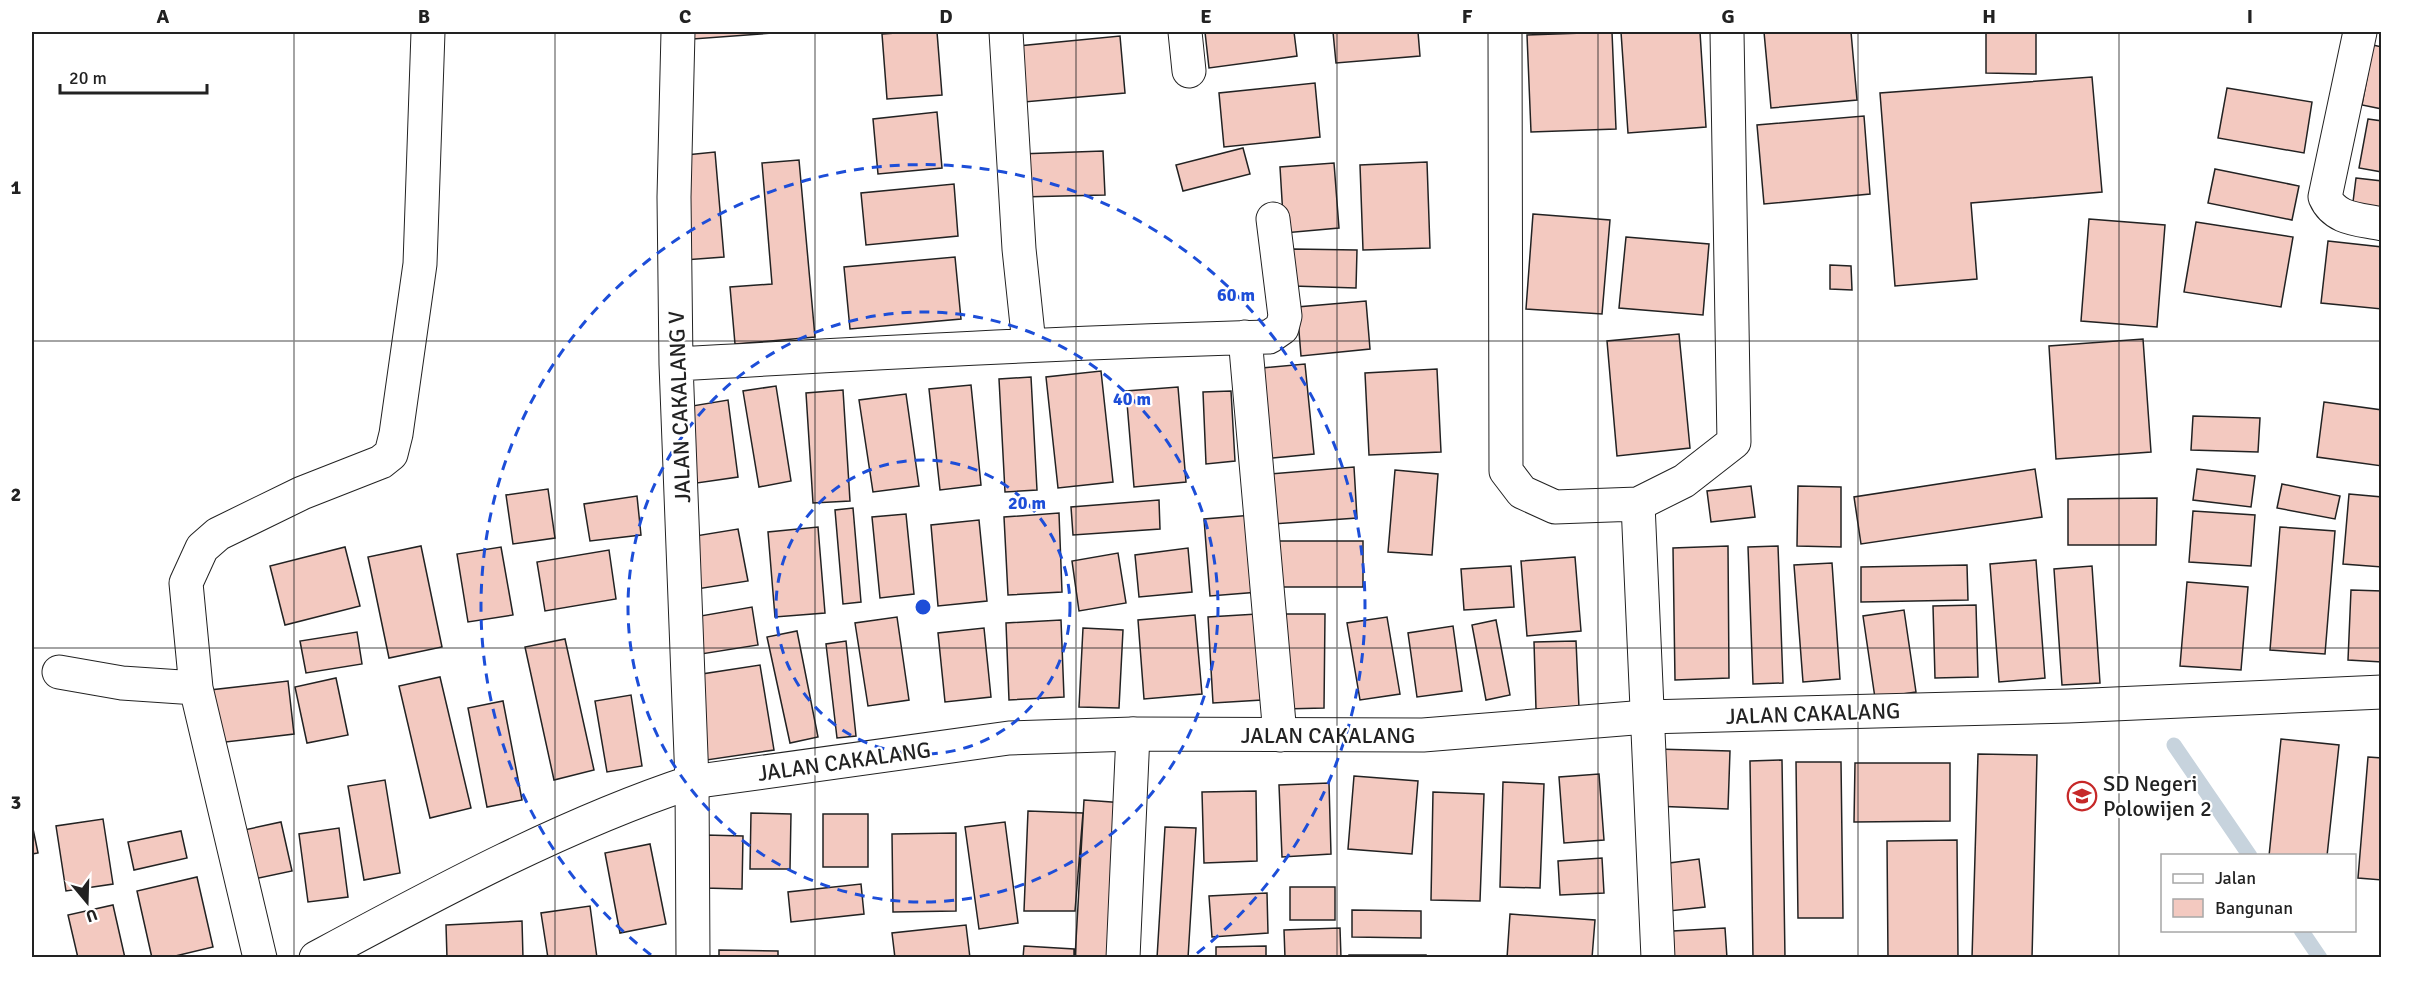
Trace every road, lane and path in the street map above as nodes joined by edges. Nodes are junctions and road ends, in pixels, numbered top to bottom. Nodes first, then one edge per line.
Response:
1 (428, 32) edge
2 (678, 32) edge
3 (1006, 32) edge
4 (1185, 32) edge
5 (1505, 32) edge
6 (1727, 32) edge
7 (2360, 32) edge
8 (1189, 71) dead end
9 (1273, 219) dead end
10 (2382, 224) edge
11 (1245, 337) junction
12 (1029, 344) junction
13 (676, 364) junction
14 (1638, 504) junction
15 (59, 672) dead end
16 (196, 688) junction
17 (2382, 692) edge
18 (1646, 717) junction
19 (1133, 734) junction
20 (1280, 735) junction
21 (692, 782) junction
22 (260, 957) edge
23 (316, 957) edge
24 (693, 957) edge
25 (1123, 957) edge
26 (1658, 957) edge

1 - 16 street
2 - 13 street, JALAN CAKALANG V
3 - 12 street
4 - 8 street
5 - 14 street
6 - 14 street
7 - 10 street
9 - 11 street
11 - 12 street
11 - 20 street
12 - 13 street
13 - 21 street, JALAN CAKALANG V
14 - 18 street
15 - 16 street
16 - 22 street
17 - 18 street, JALAN CAKALANG
18 - 20 street, JALAN CAKALANG
18 - 26 street
19 - 20 street, JALAN CAKALANG
19 - 21 street, JALAN CAKALANG
19 - 25 street
21 - 23 street, JALAN CAKALANG
21 - 24 street, JALAN CAKALANG V

